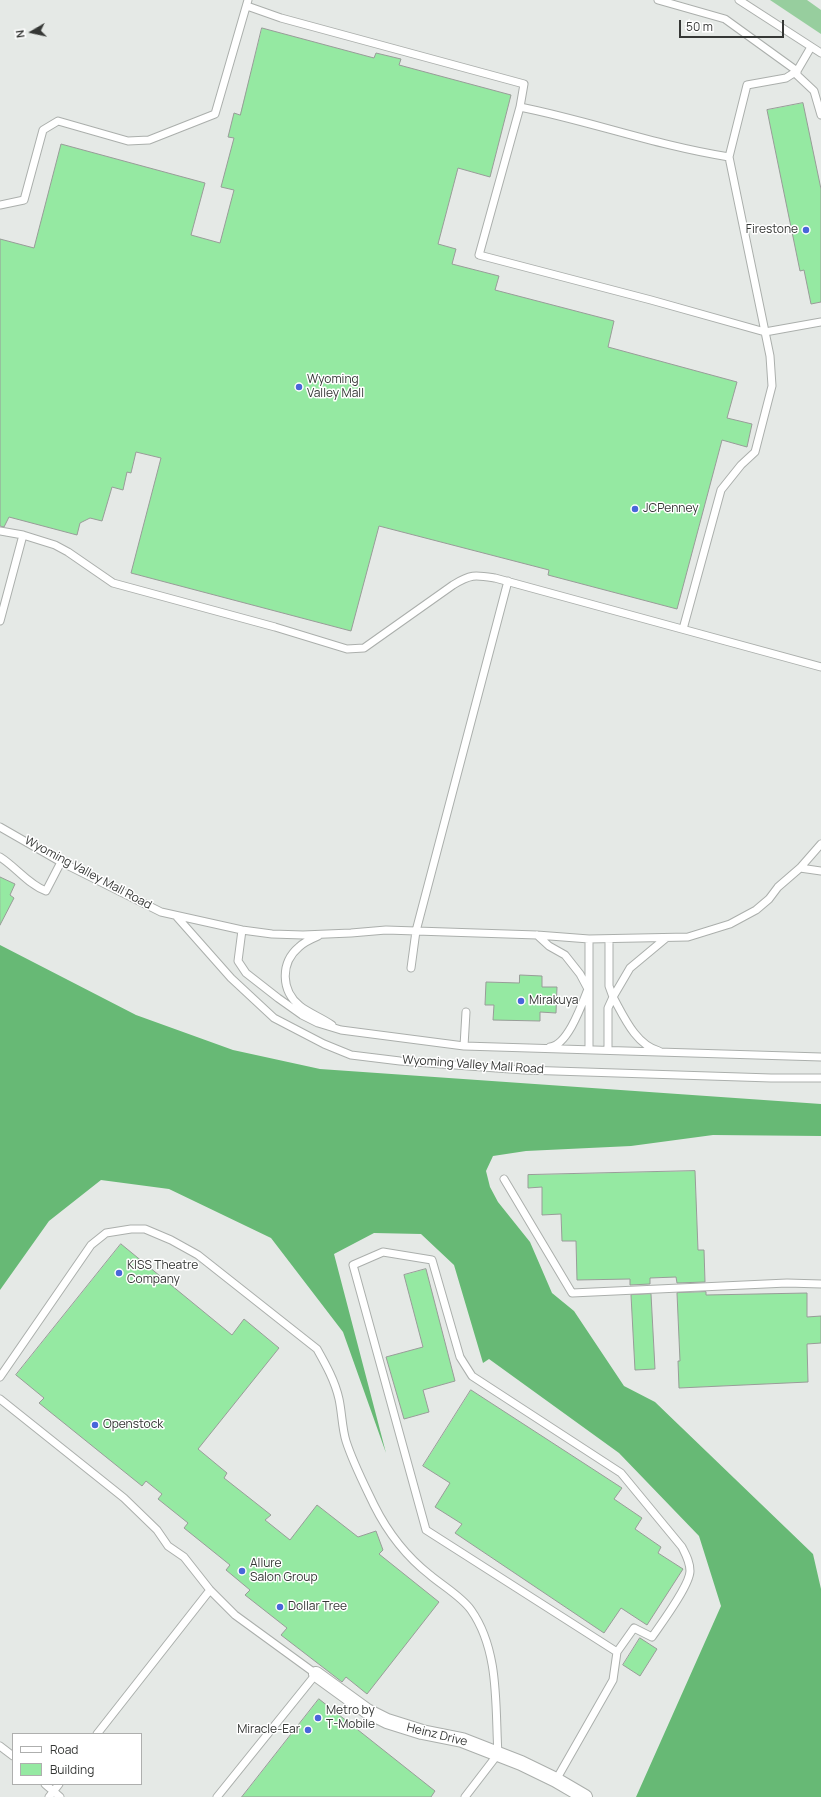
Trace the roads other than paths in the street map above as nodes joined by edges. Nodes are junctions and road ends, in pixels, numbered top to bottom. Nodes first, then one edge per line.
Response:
1 (658, 0) edge
2 (739, 0) edge
3 (247, 3) edge
4 (811, 47) junction
5 (821, 53) edge
6 (797, 71) junction
7 (520, 107) junction
8 (821, 115) edge
9 (729, 157) junction
10 (0, 205) edge
11 (821, 322) edge
12 (765, 332) junction
13 (0, 530) edge
14 (23, 534) junction
15 (508, 581) junction
16 (0, 621) edge
17 (683, 629) junction
18 (821, 667) edge
19 (0, 827) edge
20 (821, 844) edge
21 (0, 857) edge
22 (61, 862) junction
23 (800, 868) junction
24 (821, 871) edge
25 (177, 916) junction
26 (242, 930) junction
27 (416, 931) junction
28 (321, 934) junction
29 (537, 935) junction
30 (666, 938) junction
31 (589, 939) junction
32 (609, 940) junction
33 (411, 968) dead end
34 (588, 989) junction
35 (614, 997) junction
36 (466, 1012) dead end
37 (341, 1030) junction
38 (464, 1046) junction
39 (535, 1048) junction
40 (589, 1050) junction
41 (608, 1050) junction
42 (669, 1053) junction
43 (821, 1057) edge
44 (821, 1078) edge
45 (504, 1179) dead end
46 (821, 1284) edge
47 (0, 1377) edge
48 (0, 1399) edge
49 (210, 1590) junction
50 (617, 1652) junction
51 (316, 1674) junction
52 (98, 1733) edge
53 (0, 1746) edge
54 (498, 1754) junction
55 (12, 1755) edge
56 (556, 1780) junction
57 (46, 1785) edge
58 (58, 1785) edge
59 (51, 1794) edge
60 (60, 1797) edge
61 (217, 1797) edge
62 (465, 1797) edge
63 (586, 1797) edge

1 - 6 lane
2 - 4 lane
3 - 7 lane
3 - 10 lane
4 - 5 lane
4 - 6 lane
6 - 8 lane
6 - 9 lane
7 - 9 lane
7 - 12 lane
9 - 12 lane
11 - 12 lane
12 - 17 lane
13 - 14 lane
14 - 15 lane
14 - 16 lane
15 - 17 lane
15 - 27 lane
17 - 18 lane
19 - 22 lane, Wyoming Valley Mall Road
20 - 23 lane, Wyoming Valley Mall Road
21 - 22 lane
22 - 25 lane, Wyoming Valley Mall Road
23 - 24 lane
23 - 30 lane, Wyoming Valley Mall Road
25 - 26 lane, Wyoming Valley Mall Road
25 - 44 lane, Wyoming Valley Mall Road
26 - 28 lane, Wyoming Valley Mall Road
26 - 37 lane
27 - 28 lane, Wyoming Valley Mall Road
27 - 29 lane, Wyoming Valley Mall Road
27 - 33 lane
28 - 37 lane
29 - 31 lane, Wyoming Valley Mall Road
29 - 34 lane
30 - 32 lane, Wyoming Valley Mall Road
30 - 35 lane
31 - 32 lane, Wyoming Valley Mall Road
31 - 34 lane
32 - 35 lane
34 - 39 lane
34 - 40 lane
35 - 41 lane
35 - 42 lane
36 - 38 lane
37 - 38 lane, Wyoming Valley Mall Road
38 - 39 lane, Wyoming Valley Mall Road
39 - 40 lane, Wyoming Valley Mall Road
40 - 41 lane, Wyoming Valley Mall Road
41 - 42 lane, Wyoming Valley Mall Road
42 - 43 lane, Wyoming Valley Mall Road
45 - 46 lane
47 - 54 lane
48 - 49 lane
49 - 51 lane
49 - 52 lane
50 - 50 lane
50 - 56 lane
51 - 54 street, Heinz Drive
51 - 61 lane
53 - 55 lane
54 - 56 street, Heinz Drive
54 - 62 lane
56 - 63 street, Heinz Drive
57 - 59 lane
58 - 59 lane
59 - 60 lane

